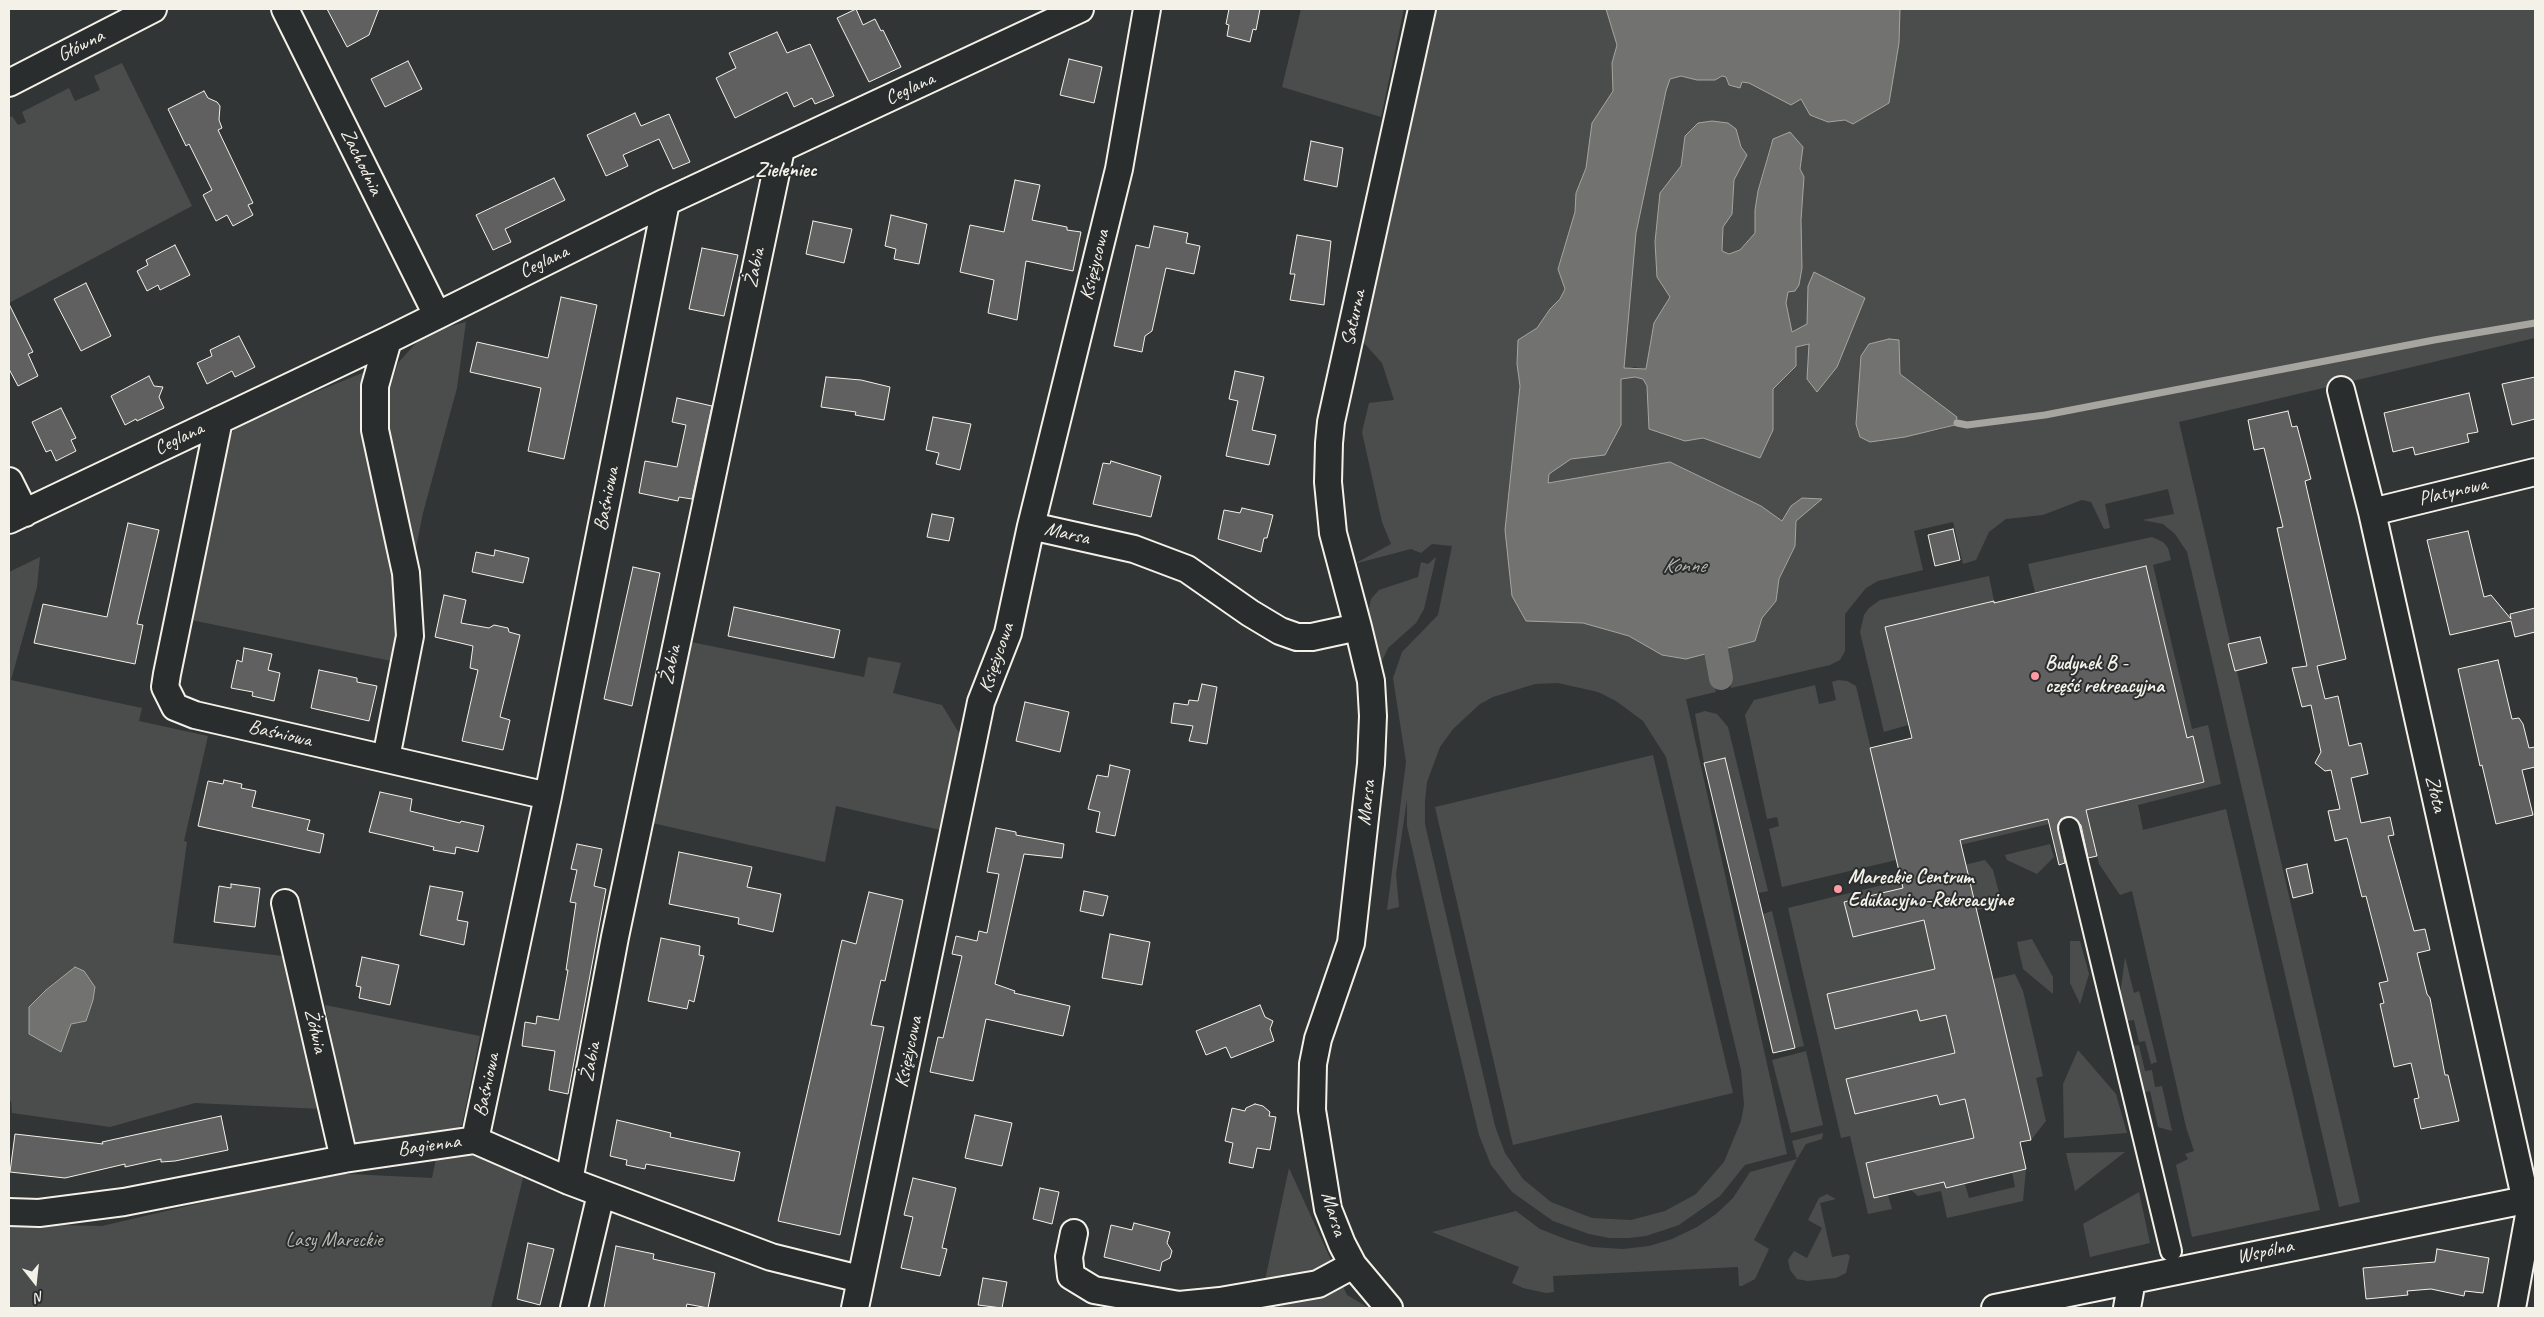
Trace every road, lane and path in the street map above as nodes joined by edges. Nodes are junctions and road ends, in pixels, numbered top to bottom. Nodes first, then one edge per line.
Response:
1 (153, 9) edge
2 (285, 9) edge
3 (1080, 9) edge
4 (1147, 9) edge
5 (1422, 9) edge
6 (9, 83) edge
7 (781, 149) junction
8 (666, 202) junction
9 (437, 315) junction
10 (388, 340) junction
11 (2341, 390) dead end
12 (219, 420) junction
13 (2535, 472) edge
14 (9, 481) edge
15 (2372, 512) junction
16 (17, 517) edge
17 (1031, 526) junction
18 (1358, 627) junction
19 (386, 758) junction
20 (548, 796) junction
21 (2069, 828) dead end
22 (286, 902) dead end
23 (475, 1140) junction
24 (344, 1159) junction
25 (568, 1181) junction
26 (601, 1194) junction
27 (2531, 1199) edge
28 (9, 1212) edge
29 (1074, 1232) dead end
30 (2170, 1251) dead end
31 (1353, 1265) junction
32 (860, 1279) junction
33 (2132, 1280) junction
34 (574, 1308) edge
35 (855, 1308) edge
36 (1389, 1308) edge
37 (1995, 1308) edge
38 (2127, 1308) edge
39 (2512, 1308) edge

1 - 6 street, Główna
2 - 9 street, Zachodnia
3 - 7 street, Ceglana
4 - 17 street, Księżycowa
5 - 18 street, Saturna
7 - 8 street, Ceglana
7 - 25 street, Żabia
8 - 9 street, Ceglana
8 - 20 street, Baśniowa
9 - 10 street, Ceglana
10 - 12 street, Ceglana
10 - 19 street
11 - 15 street, Złota
12 - 16 street, Ceglana
12 - 19 street, Baśniowa
13 - 15 street, Platynowa
14 - 16 street
15 - 27 street, Złota
17 - 18 street, Marsa
17 - 32 street, Księżycowa
18 - 31 street, Marsa
19 - 20 street, Baśniowa
20 - 23 street, Baśniowa
21 - 30 street
22 - 24 street, Żółwia
23 - 24 street, Bagienna
23 - 25 street, Bagienna
24 - 28 street, Bagienna
25 - 26 street, Bagienna
26 - 32 street, Bagienna
26 - 34 street
27 - 33 street, Wspólna
27 - 39 street, Złota
29 - 31 street
31 - 36 street, Marsa
32 - 35 street, Księżycowa
33 - 37 street, Wspólna
33 - 38 street

